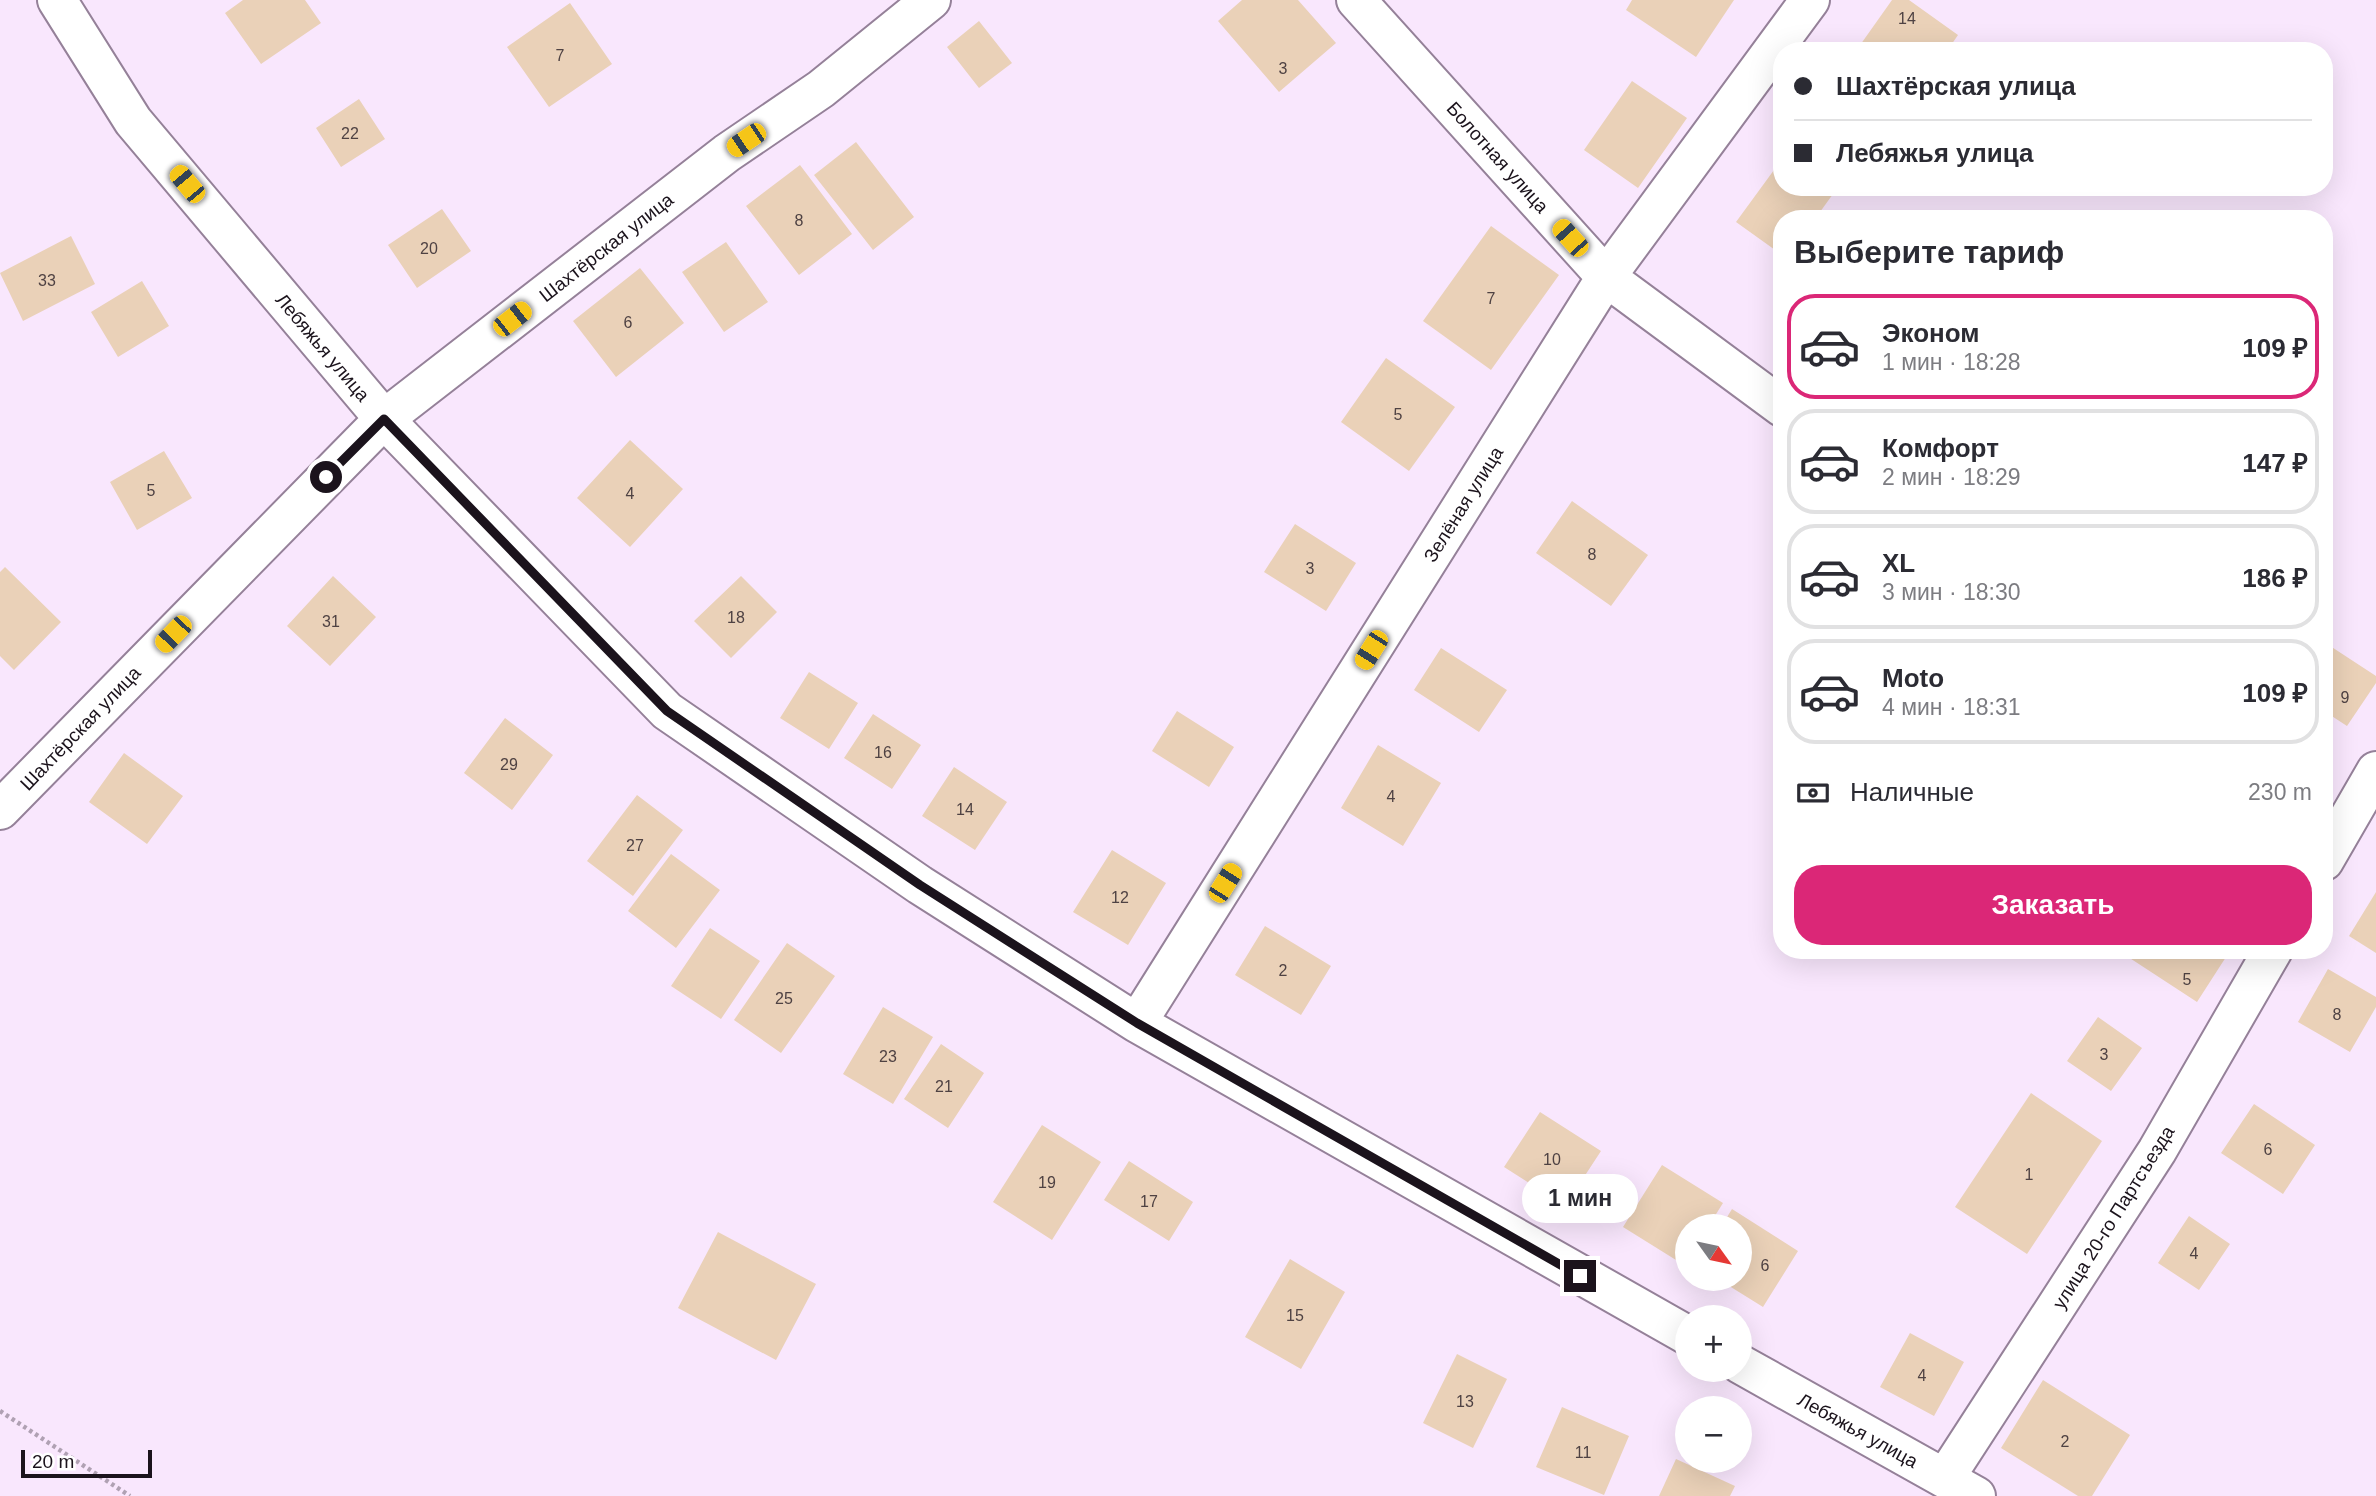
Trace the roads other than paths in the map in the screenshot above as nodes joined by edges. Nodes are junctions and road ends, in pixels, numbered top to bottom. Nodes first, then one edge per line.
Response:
1 (57, 0) edge
2 (931, 0) edge
3 (1356, 0) edge
4 (1810, 0) edge
5 (1779, 42) edge
6 (1773, 50) edge
7 (1606, 277) junction
8 (1773, 400) edge
9 (384, 419) junction
10 (2376, 771) edge
11 (0, 810) edge
12 (2333, 846) edge
13 (2268, 959) edge
14 (1137, 1023) junction
15 (1675, 1328) edge
16 (1752, 1371) edge
17 (1960, 1487) edge

1 - 9 street, Лебяжья улица
2 - 9 street, Шахтёрская улица
3 - 7 street, Болотная улица
4 - 5 street, Зелёная улица
6 - 7 street, Зелёная улица
7 - 8 street, Болотная улица
7 - 14 street, Зелёная улица
9 - 11 street, Шахтёрская улица
9 - 14 street, Лебяжья улица
10 - 12 street
13 - 17 street, улица 20-го Партсъезда
14 - 15 street, Лебяжья улица
16 - 17 street, Лебяжья улица

